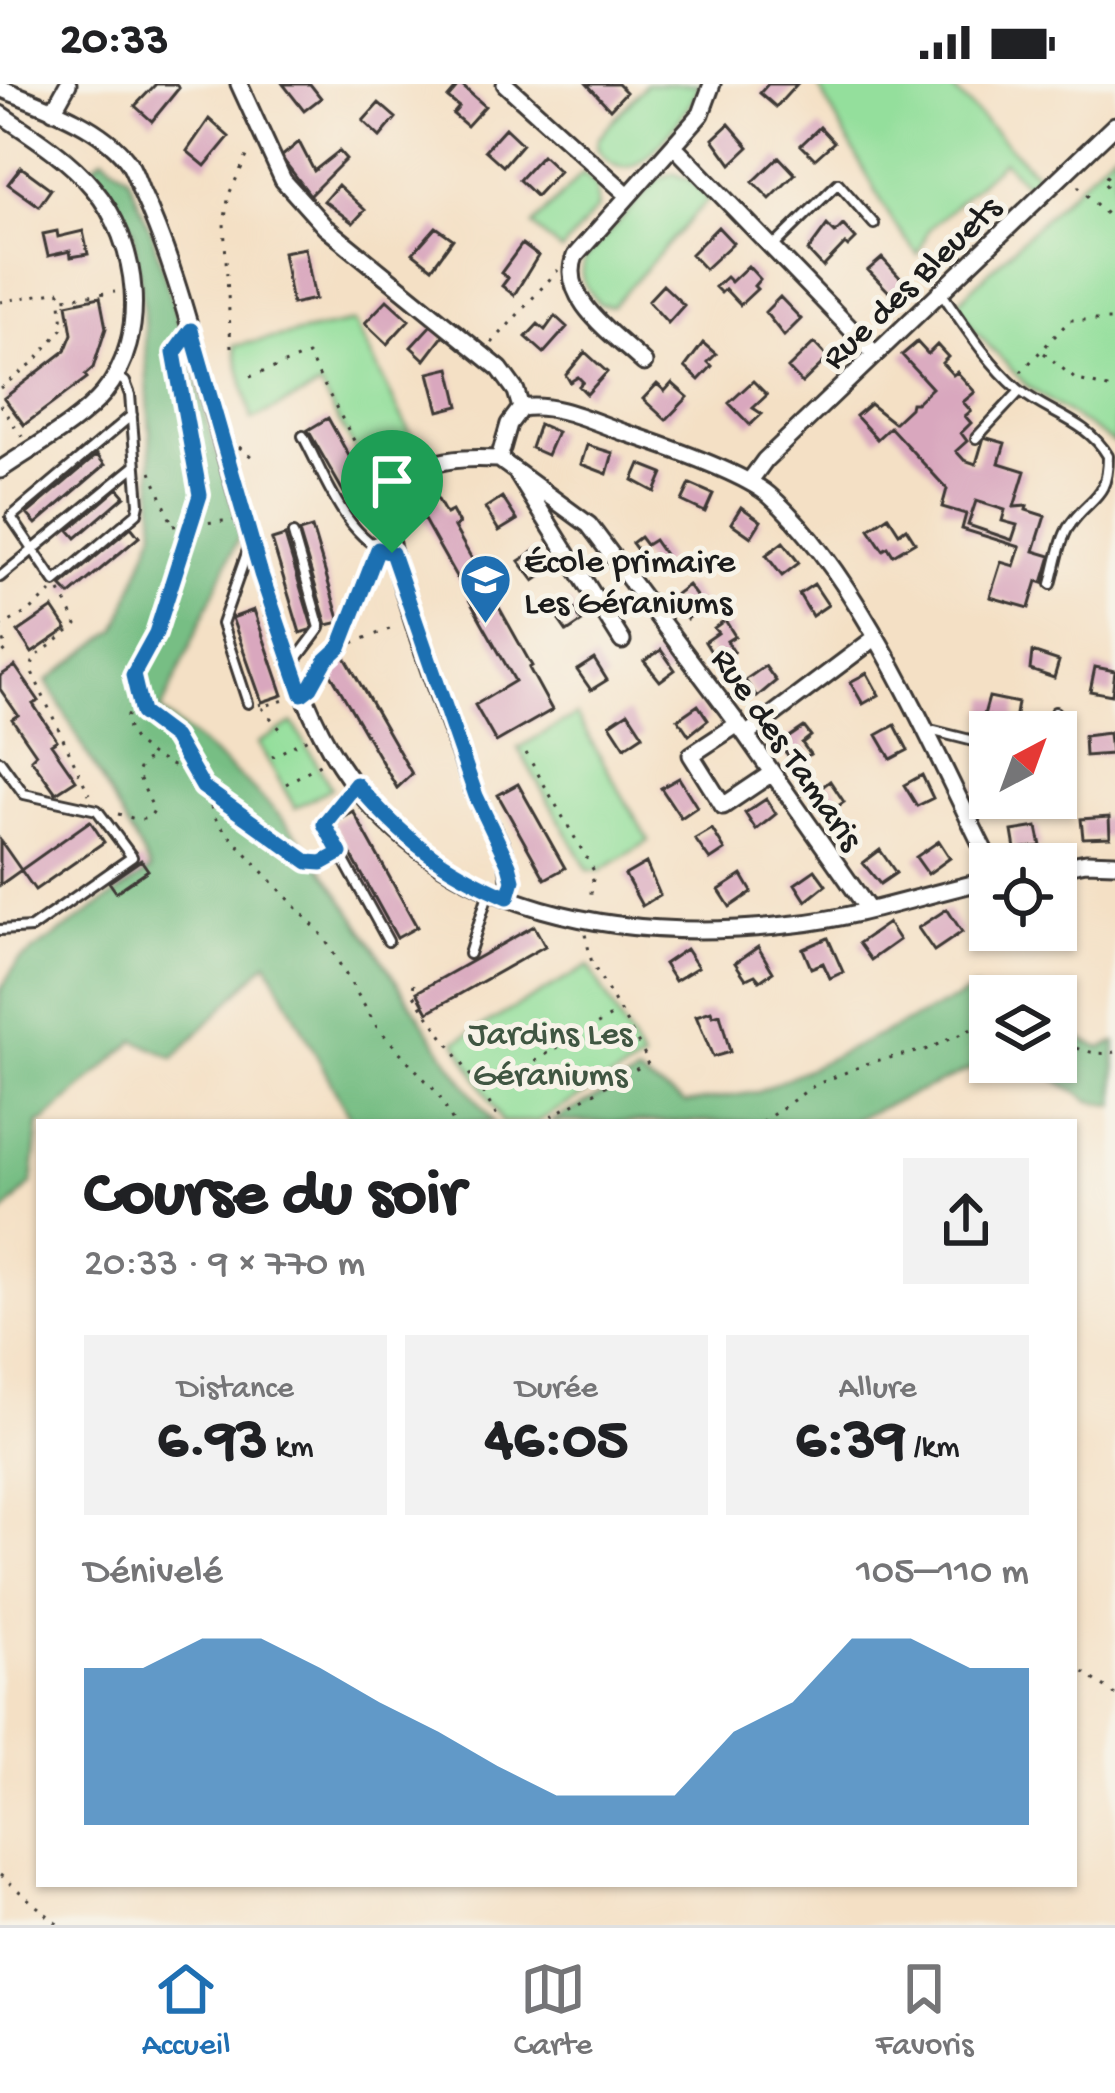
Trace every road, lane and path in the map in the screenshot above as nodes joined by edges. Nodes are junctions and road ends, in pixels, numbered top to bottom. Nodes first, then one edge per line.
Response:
1 (68, 84) edge
2 (239, 84) edge
3 (505, 84) edge
4 (712, 84) edge
5 (0, 88) edge
6 (53, 111) junction
7 (0, 114) edge
8 (1115, 125) edge
9 (261, 126) junction
10 (674, 146) junction
11 (1115, 169) edge
12 (1065, 172) junction
13 (1115, 195) edge
14 (628, 196) junction
15 (1115, 212) edge
16 (1105, 214) junction
17 (1115, 223) edge
18 (874, 224) dead end
19 (772, 248) junction
20 (556, 272) dead end
21 (131, 289) junction
22 (940, 291) junction
23 (64, 298) junction
24 (0, 302) edge
25 (1115, 320) edge
26 (191, 330) junction
27 (500, 333) dead end
28 (231, 347) dead end
29 (1041, 351) junction
30 (875, 354) junction
31 (644, 363) dead end
32 (116, 375) junction
33 (250, 376) dead end
34 (1011, 382) junction
35 (0, 388) edge
36 (1115, 390) edge
37 (1020, 391) junction
38 (0, 405) edge
39 (521, 407) junction
40 (132, 415) junction
41 (303, 436) dead end
42 (976, 438) dead end
43 (27, 451) junction
44 (499, 459) junction
45 (136, 462) junction
46 (0, 470) edge
47 (516, 472) junction
48 (749, 482) junction
49 (390, 508) junction
50 (245, 519) junction
51 (293, 534) dead end
52 (251, 540) junction
53 (34, 550) junction
54 (385, 551) junction
55 (0, 577) edge
56 (55, 582) junction
57 (1051, 584) dead end
58 (412, 615) junction
59 (0, 628) edge
60 (875, 638) junction
61 (622, 640) dead end
62 (340, 647) junction
63 (0, 656) edge
64 (292, 665) junction
65 (136, 690) junction
66 (302, 694) junction
67 (256, 704) junction
68 (280, 730) dead end
69 (742, 730) junction
70 (320, 731) junction
71 (926, 735) junction
72 (969, 740) edge
73 (526, 753) dead end
74 (334, 755) junction
75 (152, 757) junction
76 (272, 758) dead end
77 (0, 761) edge
78 (191, 766) junction
79 (772, 773) junction
80 (286, 784) dead end
81 (356, 784) junction
82 (203, 787) junction
83 (97, 810) junction
84 (980, 843) edge
85 (340, 853) junction
86 (1115, 863) edge
87 (1077, 866) edge
88 (969, 885) edge
89 (490, 889) junction
90 (508, 897) junction
91 (868, 910) junction
92 (586, 922) junction
93 (0, 930) edge
94 (388, 941) dead end
95 (469, 953) dead end
96 (414, 984) dead end
97 (620, 1011) junction
98 (969, 1030) edge
99 (1077, 1049) edge
100 (1115, 1052) edge
101 (482, 1092) junction
102 (451, 1119) edge
103 (498, 1119) edge
104 (546, 1119) edge
105 (766, 1119) edge
106 (1077, 1667) edge
107 (1115, 1695) edge
108 (0, 1875) edge
109 (59, 1925) edge

1 - 6 street
2 - 9 street
3 - 14 street
4 - 10 street
5 - 6 street
6 - 26 street
7 - 21 street
8 - 12 street, Rue des Bleuets
9 - 28 path
9 - 39 street
10 - 14 street
10 - 19 street
11 - 13 path
12 - 16 path
12 - 22 street, Rue des Bleuets
14 - 31 street
15 - 16 path
16 - 17 path
18 - 19 lane
19 - 30 street
20 - 27 path
21 - 23 path
21 - 32 street
22 - 30 street, Rue des Bleuets
22 - 34 lane
23 - 24 path
23 - 35 path
25 - 29 path
26 - 50 street
26 - 65 path
29 - 34 path
29 - 36 path
30 - 48 street, Rue des Bleuets
32 - 40 lane
32 - 43 street
33 - 49 path
34 - 37 lane
37 - 42 lane
37 - 57 lane
38 - 43 path
39 - 44 street
39 - 48 street
40 - 45 lane
40 - 53 lane
41 - 54 lane
43 - 46 street
44 - 47 street, Rue des Tamaris
44 - 49 street
45 - 50 path, bridge
45 - 53 lane
45 - 56 lane
47 - 61 street
47 - 69 street, Rue des Tamaris
48 - 60 street
49 - 54 street
50 - 52 street
51 - 64 lane
52 - 64 street
52 - 67 lane
53 - 55 lane
53 - 56 lane
54 - 58 street
54 - 62 path
56 - 59 path
56 - 83 path
58 - 62 path
58 - 90 street
59 - 63 path
60 - 69 street
60 - 71 street
62 - 66 path
64 - 66 street
65 - 75 path
65 - 78 path
66 - 67 path
66 - 70 street
67 - 68 path
69 - 79 street, Rue des Tamaris
69 - 79 street
70 - 74 street
70 - 76 path
71 - 72 lane
71 - 84 street
73 - 92 path
74 - 80 path
74 - 81 street
75 - 78 path
75 - 83 path
77 - 83 lane
78 - 82 path
79 - 91 street, Rue des Tamaris
81 - 85 lane
81 - 89 street
82 - 85 path
82 - 102 path
83 - 93 lane
85 - 94 lane
86 - 87 street
88 - 91 street
89 - 90 street
89 - 95 lane
90 - 92 street
91 - 92 street
92 - 97 path
96 - 101 path
97 - 101 path
97 - 104 path
98 - 105 path
99 - 100 path
101 - 103 path
106 - 107 path
108 - 109 path

